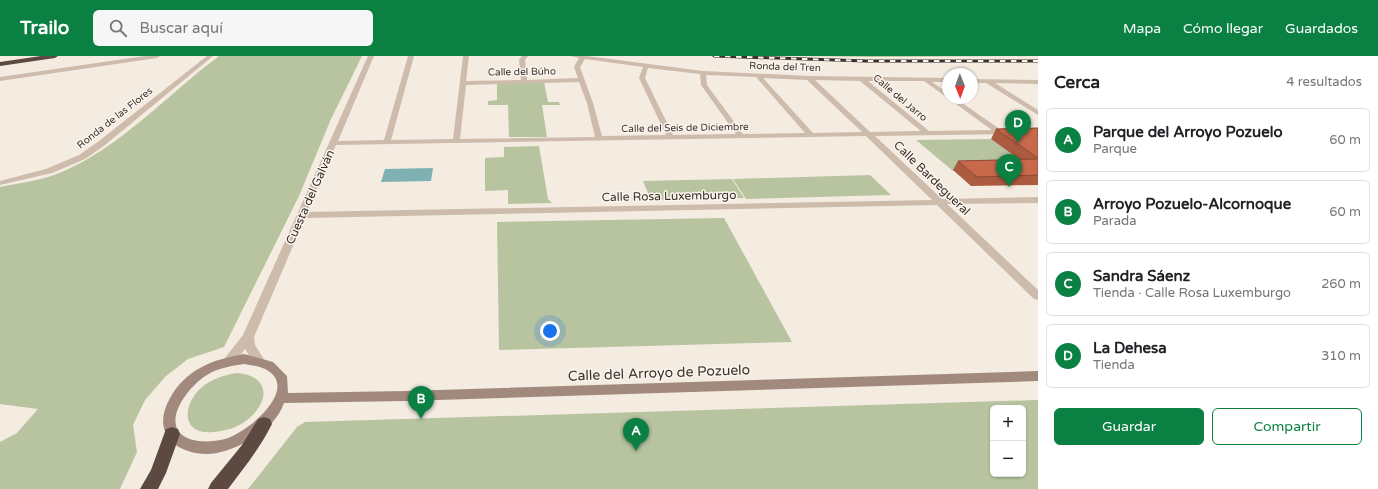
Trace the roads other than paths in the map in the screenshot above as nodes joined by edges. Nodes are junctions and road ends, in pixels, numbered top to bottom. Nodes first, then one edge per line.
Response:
1 (28, 56) edge
2 (52, 56) edge
3 (56, 56) edge
4 (157, 56) edge
5 (210, 56) edge
6 (371, 56) edge
7 (411, 56) edge
8 (466, 56) edge
9 (525, 56) edge
10 (574, 56) edge
11 (583, 57) junction
12 (0, 60) edge
13 (0, 65) edge
14 (646, 66) junction
15 (703, 73) junction
16 (758, 76) junction
17 (809, 78) junction
18 (861, 78) junction
19 (0, 79) edge
20 (582, 80) junction
21 (926, 80) junction
22 (942, 80) edge
23 (978, 80) edge
24 (986, 81) junction
25 (524, 82) junction
26 (1038, 82) edge
27 (463, 83) junction
28 (942, 92) edge
29 (959, 104) edge
30 (1038, 113) edge
31 (999, 132) junction
32 (1015, 132) edge
33 (927, 133) junction
34 (869, 134) junction
35 (811, 135) junction
36 (741, 136) junction
37 (671, 138) junction
38 (599, 139) junction
39 (456, 141) junction
40 (387, 142) junction
41 (333, 143) junction
42 (0, 183) edge
43 (1038, 200) edge
44 (940, 202) junction
45 (301, 215) junction
46 (1038, 296) edge
47 (248, 337) junction
48 (258, 361) junction
49 (228, 362) junction
50 (1038, 376) edge
51 (282, 398) junction
52 (264, 424) junction
53 (172, 434) junction
54 (149, 489) edge
55 (217, 489) edge

1 - 12 highway
2 - 3 highway
2 - 13 highway
4 - 19 street
5 - 42 street, Ronda de las Flores
6 - 41 street, Cuesta del Galván
7 - 40 street
8 - 27 street
9 - 25 street
10 - 11 street, Ronda del Tren
11 - 14 street, Ronda del Tren
11 - 20 street
14 - 15 street, Ronda del Tren
14 - 37 street
15 - 16 street, Ronda del Tren
15 - 36 street
16 - 17 street, Ronda del Tren
16 - 35 street
17 - 18 street, Ronda del Tren
17 - 34 street, Calle Bardegueral
18 - 21 street, Ronda del Tren
18 - 33 street, Calle del Jarro
20 - 25 street, Calle del Búho
20 - 38 street
21 - 22 street, Ronda del Tren
21 - 28 street
23 - 24 street
24 - 26 street
24 - 30 street
25 - 27 street, Calle del Búho
27 - 39 street
29 - 31 street
31 - 32 street, Calle del Seis de Diciembre
31 - 33 street, Calle del Seis de Diciembre
33 - 34 street, Calle del Seis de Diciembre
34 - 35 street, Calle del Seis de Diciembre
34 - 44 street, Calle Bardegueral
35 - 36 street, Calle del Seis de Diciembre
36 - 37 street, Calle del Seis de Diciembre
37 - 38 street, Calle del Seis de Diciembre
38 - 39 street, Calle del Seis de Diciembre
39 - 40 street, Calle del Seis de Diciembre
40 - 41 street, Calle del Seis de Diciembre
41 - 45 street, Cuesta del Galván
43 - 44 street, Calle Rosa Luxemburgo
44 - 45 street, Calle Rosa Luxemburgo
44 - 46 street, Calle Bardegueral
45 - 47 street, Cuesta del Galván
47 - 48 street
47 - 49 street, Cuesta del Galván
48 - 49 main road
48 - 51 main road
49 - 53 main road
50 - 51 main road, Calle del Arroyo de Pozuelo
51 - 52 main road
52 - 53 main road
52 - 55 highway
53 - 54 highway

